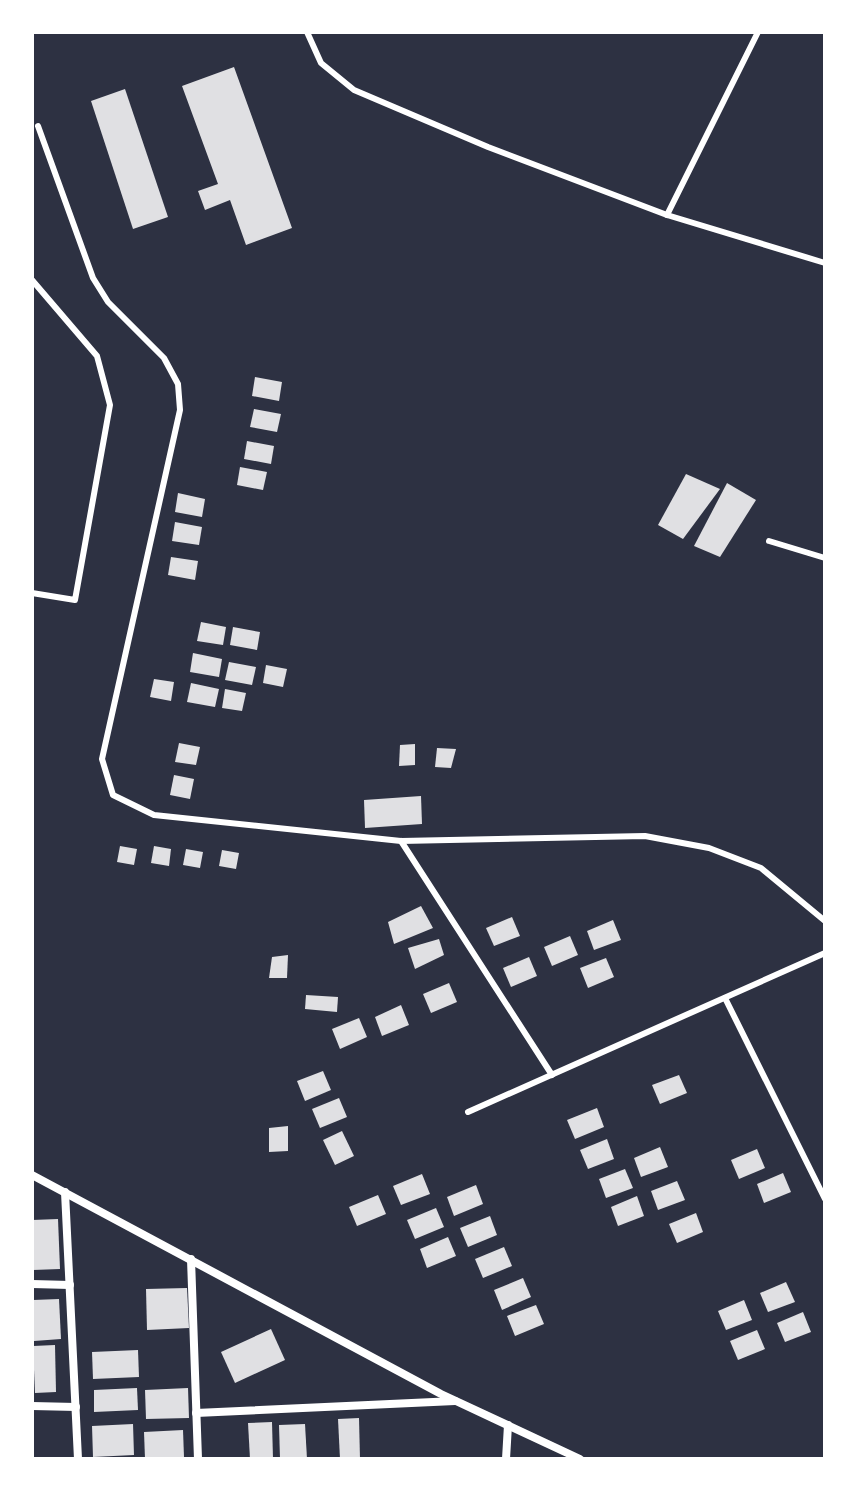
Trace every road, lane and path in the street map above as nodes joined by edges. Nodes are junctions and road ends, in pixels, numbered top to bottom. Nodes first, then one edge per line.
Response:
1 (307, 32) edge
2 (758, 32) edge
3 (38, 126) dead end
4 (667, 215) junction
5 (825, 263) edge
6 (32, 280) edge
7 (769, 541) dead end
8 (825, 558) edge
9 (32, 593) edge
10 (401, 841) junction
11 (825, 921) edge
12 (825, 953) edge
13 (725, 998) junction
14 (552, 1075) junction
15 (468, 1112) dead end
16 (32, 1175) edge
17 (65, 1192) junction
18 (825, 1199) edge
19 (191, 1259) junction
20 (32, 1284) edge
21 (70, 1285) junction
22 (458, 1401) junction
23 (32, 1406) edge
24 (76, 1407) junction
25 (196, 1413) junction
26 (508, 1425) junction
27 (78, 1459) edge
28 (198, 1459) edge
29 (506, 1459) edge
30 (580, 1459) edge

1 - 4 lane
2 - 4 lane
3 - 10 lane
4 - 5 lane
6 - 9 lane
7 - 8 lane
10 - 11 lane
10 - 14 lane
12 - 13 lane
13 - 14 lane
13 - 18 lane
14 - 15 lane
16 - 17 street
17 - 19 street
17 - 21 street
19 - 22 street
19 - 25 street
20 - 21 street
21 - 24 street
22 - 25 street
22 - 26 street
23 - 24 street
24 - 27 street
25 - 28 street
26 - 29 street
26 - 30 street

